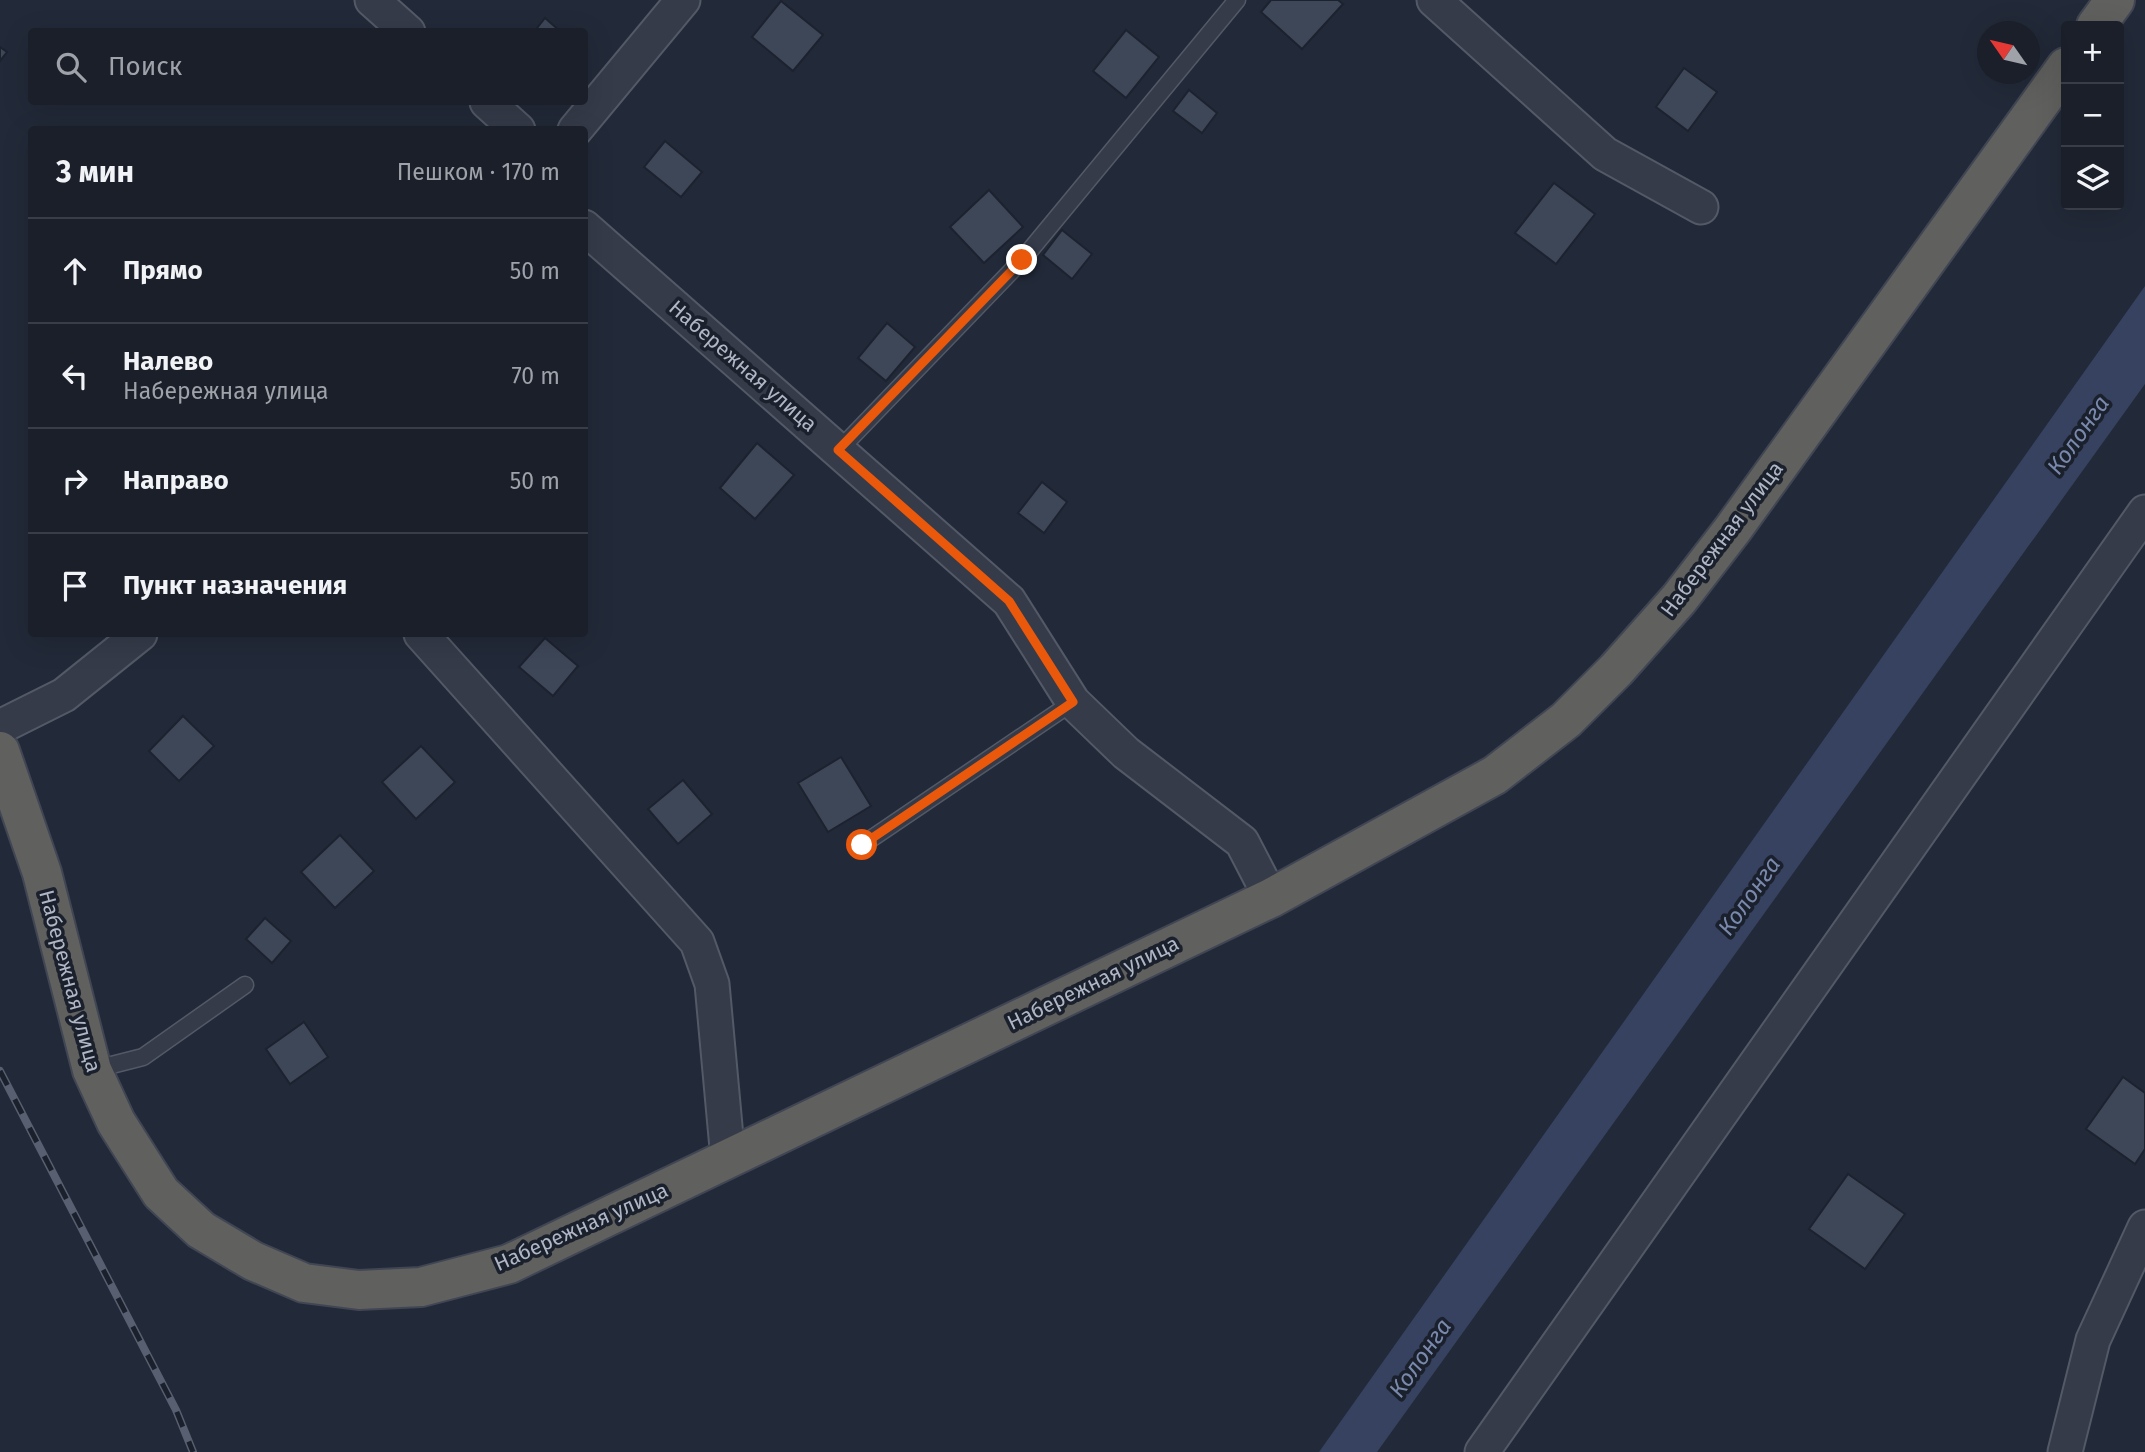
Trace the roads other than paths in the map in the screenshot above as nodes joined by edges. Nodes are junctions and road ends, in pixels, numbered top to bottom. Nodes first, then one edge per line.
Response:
1 (372, 0) edge
2 (683, 0) edge
3 (1237, 0) edge
4 (1434, 0) edge
5 (2115, 0) edge
6 (2100, 21) edge
7 (404, 28) edge
8 (2061, 74) edge
9 (490, 105) edge
10 (514, 126) edge
11 (578, 126) edge
12 (1701, 207) dead end
13 (588, 231) edge
14 (838, 450) junction
15 (2145, 512) edge
16 (136, 637) edge
17 (424, 637) edge
18 (1073, 702) junction
19 (0, 727) edge
20 (0, 751) edge
21 (862, 845) dead end
22 (1271, 898) junction
23 (245, 985) dead end
24 (92, 1070) junction
25 (728, 1158) junction
26 (2145, 1227) edge
27 (1482, 1452) edge
28 (2065, 1452) edge

1 - 7 street
2 - 11 street
3 - 14 lane
4 - 12 street
5 - 6 highway
8 - 22 highway, Набережная улица
9 - 10 street
13 - 14 street, Набережная улица
14 - 18 street, Набережная улица
15 - 27 street
16 - 19 street
17 - 25 street
18 - 21 lane
18 - 22 street, Набережная улица
20 - 24 highway, Набережная улица
22 - 25 highway, Набережная улица
23 - 24 lane
24 - 25 highway, Набережная улица
26 - 28 street

